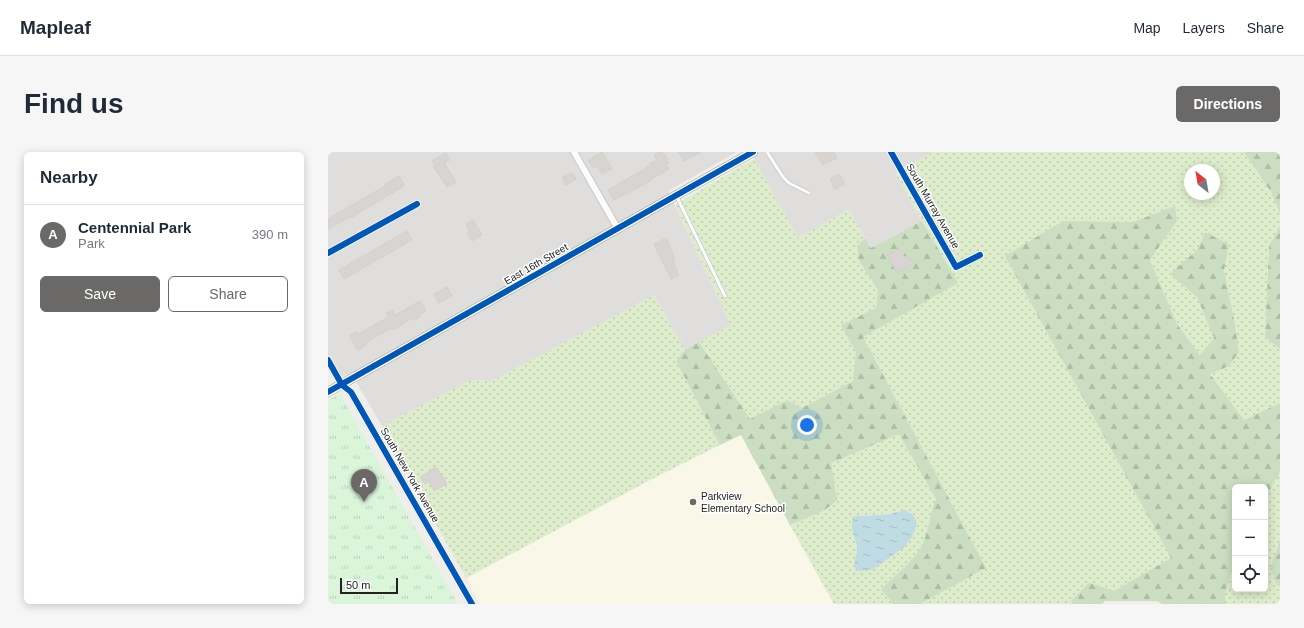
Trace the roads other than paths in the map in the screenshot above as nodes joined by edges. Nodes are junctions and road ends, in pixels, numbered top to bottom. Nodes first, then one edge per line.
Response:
1 (574, 152) edge
2 (753, 152) edge
3 (767, 152) edge
4 (891, 152) edge
5 (809, 193) dead end
6 (676, 196) junction
7 (417, 204) dead end
8 (618, 229) junction
9 (328, 253) edge
10 (980, 255) dead end
11 (725, 296) dead end
12 (328, 360) edge
13 (342, 385) junction
14 (328, 392) edge
15 (472, 604) edge

1 - 8 street
2 - 6 street, East 16th Street
3 - 5 lane
4 - 10 street, South Murray Avenue
6 - 8 street, East 16th Street
6 - 11 lane
7 - 9 street
8 - 13 street, East 16th Street
12 - 13 street, South New York Avenue
13 - 14 street, East 16th Street
13 - 15 street, South New York Avenue

